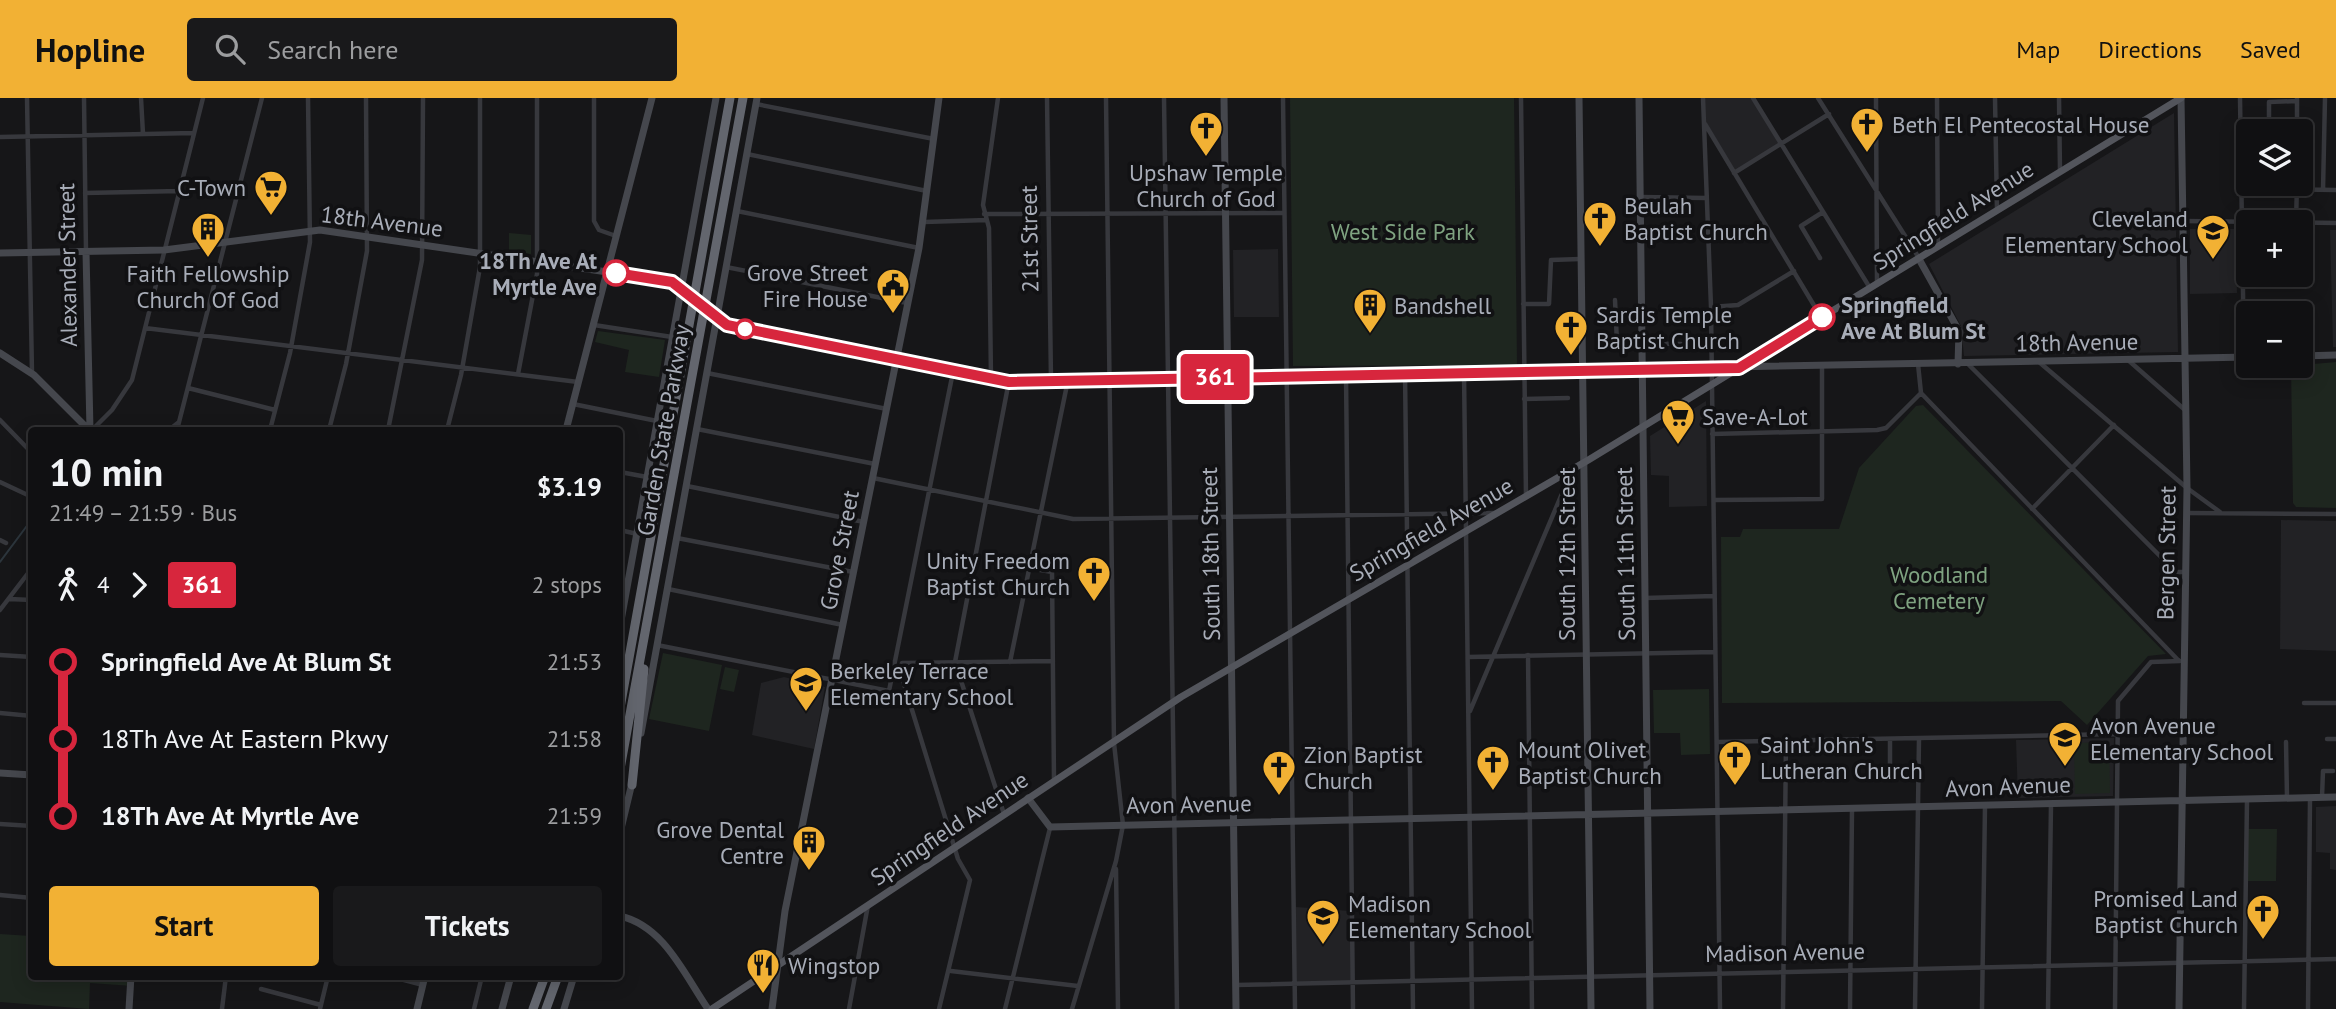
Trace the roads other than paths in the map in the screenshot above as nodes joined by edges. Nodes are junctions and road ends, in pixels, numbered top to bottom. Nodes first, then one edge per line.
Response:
1 (27, 98) edge
2 (84, 98) edge
3 (141, 98) edge
4 (203, 98) edge
5 (262, 98) edge
6 (308, 98) edge
7 (366, 98) edge
8 (423, 98) edge
9 (480, 98) edge
10 (537, 98) edge
11 (594, 98) edge
12 (652, 98) edge
13 (716, 98) edge
14 (724, 98) edge
15 (730, 98) edge
16 (745, 98) edge
17 (939, 98) edge
18 (998, 98) edge
19 (1046, 98) edge
20 (1106, 98) edge
21 (1164, 98) edge
22 (1224, 98) edge
23 (1283, 98) edge
24 (1521, 98) edge
25 (1579, 98) edge
26 (1639, 98) edge
27 (1703, 98) edge
28 (1753, 98) edge
29 (1818, 98) edge
30 (1876, 98) edge
31 (1937, 98) edge
32 (1994, 98) edge
33 (2059, 98) edge
34 (2181, 98) edge
35 (2240, 98) edge
36 (2325, 98) edge
37 (2297, 100) edge
38 (757, 101) edge
39 (1829, 114) junction
40 (2269, 119) edge
41 (2297, 119) edge
42 (1704, 122) junction
43 (143, 134) junction
44 (194, 134) junction
45 (85, 135) junction
46 (0, 137) edge
47 (26, 137) junction
48 (934, 139) junction
49 (1781, 144) junction
50 (747, 155) junction
51 (2060, 171) junction
52 (1734, 173) junction
53 (715, 185) junction
54 (2313, 189) edge
55 (2323, 190) junction
56 (2336, 190) edge
57 (180, 191) junction
58 (928, 191) junction
59 (1877, 192) junction
60 (85, 193) junction
61 (1640, 197) junction
62 (1706, 198) junction
63 (1997, 210) junction
64 (2241, 210) edge
65 (737, 211) junction
66 (1048, 211) junction
67 (1107, 212) junction
68 (1165, 212) junction
69 (1823, 212) junction
70 (1225, 213) junction
71 (1285, 213) junction
72 (986, 217) junction
73 (2183, 221) junction
74 (2236, 221) edge
75 (924, 222) junction
76 (2313, 222) edge
77 (2336, 223) edge
78 (310, 231) junction
79 (616, 236) junction
80 (366, 237) junction
81 (225, 242) junction
82 (423, 245) junction
83 (1938, 247) junction
84 (919, 248) junction
85 (164, 250) junction
86 (86, 252) junction
87 (0, 253) edge
88 (30, 253) junction
89 (480, 253) junction
90 (1820, 258) dead end
91 (1581, 259) junction
92 (1919, 259) junction
93 (537, 262) junction
94 (726, 267) junction
95 (1794, 271) junction
96 (607, 272) junction
97 (1874, 286) junction
98 (683, 291) junction
99 (1615, 300) dead end
100 (908, 303) junction
101 (1523, 304) junction
102 (1711, 307) junction
103 (715, 317) junction
104 (1822, 317) junction
105 (593, 325) junction
106 (145, 328) junction
107 (202, 335) junction
108 (672, 337) junction
109 (1642, 342) junction
110 (1681, 344) dead end
111 (291, 346) junction
112 (0, 353) edge
113 (348, 353) junction
114 (2336, 355) edge
115 (2313, 356) edge
116 (2236, 357) edge
117 (2185, 358) junction
118 (404, 360) junction
119 (897, 360) junction
120 (2127, 360) junction
121 (2039, 362) junction
122 (1918, 364) junction
123 (1968, 364) junction
124 (1958, 365) junction
125 (1822, 366) junction
126 (462, 368) junction
127 (1739, 368) junction
128 (1711, 369) junction
129 (1642, 370) junction
130 (1583, 371) junction
131 (953, 372) junction
132 (1464, 372) junction
133 (1524, 372) junction
134 (32, 373) junction
135 (707, 373) junction
136 (1405, 373) junction
137 (518, 374) junction
138 (1346, 374) junction
139 (1286, 375) junction
140 (1227, 376) junction
141 (1167, 377) junction
142 (990, 378) junction
143 (1110, 379) junction
144 (1051, 380) junction
145 (1068, 380) junction
146 (578, 382) junction
147 (1009, 382) junction
148 (1711, 385) junction
149 (188, 388) junction
150 (1921, 393) junction
151 (1568, 398) dead end
152 (1524, 399) junction
153 (573, 404) junction
154 (887, 409) junction
155 (275, 410) junction
156 (2185, 410) junction
157 (0, 420) edge
158 (657, 421) junction
159 (179, 422) junction
160 (2114, 425) junction
161 (87, 427) edge
162 (90, 427) edge
163 (93, 427) edge
164 (173, 427) edge
165 (178, 427) edge
166 (271, 427) edge
167 (330, 427) edge
168 (389, 427) edge
169 (448, 427) edge
170 (567, 427) edge
171 (1643, 428) junction
172 (697, 429) junction
173 (1822, 431) junction
174 (1712, 434) junction
175 (28, 449) edge
176 (1584, 463) junction
177 (876, 464) junction
178 (2072, 468) junction
179 (1572, 470) junction
180 (623, 473) edge
181 (647, 477) junction
182 (873, 478) junction
183 (0, 482) edge
184 (687, 486) junction
185 (2186, 488) junction
186 (930, 489) junction
187 (28, 495) edge
188 (1526, 496) junction
189 (1714, 500) junction
190 (986, 501) junction
191 (2032, 509) junction
192 (1041, 512) junction
193 (2220, 512) junction
194 (1496, 513) junction
195 (2186, 513) junction
196 (1466, 514) junction
197 (2336, 514) edge
198 (1407, 515) junction
199 (1347, 516) junction
200 (1288, 517) junction
201 (1229, 518) junction
202 (1169, 519) junction
203 (1110, 520) junction
204 (864, 522) junction
205 (623, 531) edge
206 (1466, 531) junction
207 (637, 534) junction
208 (677, 538) junction
209 (0, 540) edge
210 (6, 543) dead end
211 (1408, 565) junction
212 (1029, 568) junction
213 (2185, 572) junction
214 (28, 573) edge
215 (854, 573) junction
216 (668, 589) junction
217 (1714, 596) junction
218 (8, 598) junction
219 (652, 598) junction
220 (1645, 598) junction
221 (28, 600) edge
222 (1348, 600) junction
223 (0, 610) edge
224 (623, 610) edge
225 (635, 624) junction
226 (844, 625) junction
227 (1289, 634) junction
228 (657, 645) junction
229 (1715, 652) junction
230 (1646, 653) junction
231 (1586, 654) junction
232 (0, 655) edge
233 (1528, 655) junction
234 (1494, 656) junction
235 (28, 657) edge
236 (1468, 657) junction
237 (1053, 661) junction
238 (2182, 661) junction
239 (955, 662) junction
240 (1010, 662) junction
241 (623, 663) edge
242 (1231, 668) junction
243 (832, 680) junction
244 (623, 691) edge
245 (1172, 703) junction
246 (2304, 703) dead end
247 (2336, 703) edge
248 (0, 713) edge
249 (1469, 715) junction
250 (28, 716) edge
251 (2118, 734) junction
252 (1890, 739) junction
253 (1919, 739) junction
254 (2328, 739) dead end
255 (2336, 739) edge
256 (1114, 741) junction
257 (1717, 742) junction
258 (1786, 742) junction
259 (2286, 742) dead end
260 (623, 753) edge
261 (1890, 768) dead end
262 (2333, 771) dead end
263 (0, 773) edge
264 (28, 775) edge
265 (1054, 781) junction
266 (632, 785) junction
267 (2310, 797) junction
268 (2322, 797) junction
269 (2336, 797) edge
270 (1028, 798) junction
271 (2287, 798) junction
272 (2246, 799) junction
273 (2182, 800) junction
274 (2118, 802) junction
275 (2051, 803) junction
276 (1985, 806) junction
277 (1917, 807) junction
278 (1852, 809) junction
279 (1785, 810) junction
280 (1718, 812) junction
281 (1648, 813) junction
282 (1004, 814) junction
283 (1588, 815) junction
284 (1529, 816) junction
285 (1470, 817) junction
286 (1411, 818) junction
287 (1350, 820) junction
288 (623, 821) edge
289 (1293, 821) junction
290 (1233, 822) junction
291 (0, 824) edge
292 (1175, 824) junction
293 (1123, 825) junction
294 (28, 827) edge
295 (1050, 827) junction
296 (954, 848) junction
297 (1116, 861) junction
298 (0, 895) edge
299 (28, 898) edge
300 (868, 904) junction
301 (623, 917) edge
302 (2336, 959) edge
303 (2309, 960) junction
304 (2245, 961) junction
305 (2179, 962) junction
306 (2115, 964) junction
307 (778, 965) junction
308 (2049, 966) junction
309 (1982, 967) junction
310 (1916, 968) junction
311 (1850, 970) junction
312 (951, 971) junction
313 (1783, 971) junction
314 (1720, 973) junction
315 (1650, 975) junction
316 (1591, 976) junction
317 (1532, 978) junction
318 (1014, 979) junction
319 (1472, 979) junction
320 (131, 980) edge
321 (226, 980) edge
322 (327, 980) edge
323 (481, 980) edge
324 (509, 980) edge
325 (544, 980) edge
326 (557, 980) edge
327 (573, 980) edge
328 (424, 981) edge
329 (1413, 981) junction
330 (1353, 982) junction
331 (1295, 984) junction
332 (1236, 985) junction
333 (1078, 986) junction
334 (261, 989) dead end
335 (320, 1007) edge
336 (129, 1009) edge
337 (222, 1009) edge
338 (416, 1009) edge
339 (474, 1009) edge
340 (502, 1009) edge
341 (533, 1009) edge
342 (546, 1009) edge
343 (564, 1009) edge
344 (710, 1009) edge
345 (772, 1009) edge
346 (849, 1009) edge
347 (939, 1009) edge
348 (1006, 1009) edge
349 (1072, 1009) edge
350 (1118, 1009) edge
351 (1177, 1009) edge
352 (1236, 1009) edge
353 (1295, 1009) edge
354 (1353, 1009) edge
355 (1413, 1009) edge
356 (1472, 1009) edge
357 (1532, 1009) edge
358 (1591, 1009) edge
359 (1650, 1009) edge
360 (1720, 1009) edge
361 (1783, 1009) edge
362 (1850, 1009) edge
363 (1915, 1009) edge
364 (1982, 1009) edge
365 (2048, 1009) edge
366 (2115, 1009) edge
367 (2179, 1009) edge
368 (2244, 1009) edge
369 (2308, 1009) edge

1 - 47 street
2 - 45 street, Alexander Street
3 - 43 street
4 - 44 street
5 - 81 street
6 - 78 street
7 - 80 street
8 - 82 street
9 - 89 street
10 - 93 street
11 - 79 street
12 - 79 main road
13 - 98 main road
14 - 53 highway
15 - 53 highway, Garden State Parkway
16 - 219 highway, Garden State Parkway
17 - 48 main road, Grove Street
18 - 72 street
19 - 66 street, 21st Street
20 - 67 street
21 - 68 street
22 - 70 main road, South 18th Street
23 - 71 street
24 - 101 street
25 - 91 main road, South 12th Street
26 - 61 main road, South 11th Street
27 - 42 street
28 - 49 street
29 - 39 street
30 - 59 street
31 - 83 street
32 - 63 street
33 - 51 street
34 - 51 main road, Springfield Avenue
34 - 73 main road, Bergen Street
35 - 64 street
36 - 55 street
37 - 40 street
37 - 41 street
38 - 48 street
38 - 50 main road
39 - 49 street
39 - 59 street
42 - 52 street
42 - 62 street
43 - 44 street
43 - 45 street
44 - 57 street
45 - 47 street
45 - 60 street, Alexander Street
46 - 47 street
47 - 88 street
48 - 58 main road, Grove Street
49 - 52 street
49 - 69 street
50 - 58 street
50 - 65 main road
51 - 63 main road, Springfield Avenue
52 - 95 street
53 - 225 highway, Garden State Parkway
54 - 55 street
55 - 56 street
57 - 60 street
57 - 85 street
58 - 75 main road, Grove Street
59 - 92 street
59 - 97 street
60 - 86 street, Alexander Street
61 - 62 street
61 - 109 main road, South 11th Street
62 - 102 street
63 - 83 main road, Springfield Avenue
65 - 84 street
65 - 94 main road
66 - 67 street
66 - 72 street
66 - 144 street, 21st Street
67 - 68 street
67 - 143 street
68 - 70 street
68 - 141 street
69 - 90 street
69 - 97 street
70 - 71 street
70 - 140 main road, South 18th Street
71 - 139 street
72 - 75 street
72 - 142 street
73 - 74 street
73 - 117 main road, Bergen Street
75 - 84 main road, Grove Street
76 - 77 street
78 - 80 main road, 18th Avenue
78 - 81 main road, 18th Avenue
78 - 111 street
79 - 96 main road
80 - 82 main road, 18th Avenue
80 - 113 street
81 - 85 main road, 18th Avenue
81 - 107 street
82 - 89 main road, 18th Avenue
82 - 118 street
83 - 92 main road, Springfield Avenue
84 - 100 main road, Grove Street
85 - 86 main road, 18th Avenue
85 - 106 street
86 - 88 main road, 18th Avenue
86 - 162 main road, Alexander Street
87 - 88 main road, 18th Avenue
88 - 134 street
89 - 93 main road, 18th Avenue
89 - 126 street
91 - 101 street
91 - 130 main road, South 12th Street
92 - 97 main road, Springfield Avenue
92 - 124 main road
93 - 96 main road, 18th Avenue
93 - 137 street
94 - 100 street
94 - 103 main road
95 - 102 street
95 - 104 street
96 - 98 main road, 18th Avenue
96 - 105 main road
97 - 104 main road, Springfield Avenue
98 - 103 main road, 18th Avenue
98 - 108 main road
99 - 109 street
100 - 119 main road, Grove Street
101 - 133 street
102 - 128 street
103 - 119 main road, 18th Avenue
103 - 135 main road
104 - 127 main road, Springfield Avenue
105 - 108 street
105 - 146 main road
106 - 107 street
106 - 163 street
107 - 111 street
107 - 149 street
108 - 158 main road
109 - 110 street
109 - 129 main road, South 11th Street
111 - 113 street
111 - 155 street
112 - 134 main road
113 - 118 street
113 - 167 street
114 - 115 main road
116 - 117 main road, 18th Avenue
117 - 120 main road, 18th Avenue
117 - 156 main road, Bergen Street
118 - 126 street
118 - 168 street
119 - 131 main road, 18th Avenue
119 - 154 main road, Grove Street
120 - 121 main road, 18th Avenue
120 - 156 street
121 - 123 main road, 18th Avenue
121 - 160 street
122 - 124 main road, 18th Avenue
122 - 125 main road, 18th Avenue
122 - 150 street
123 - 124 main road, 18th Avenue
123 - 178 street
125 - 127 main road, 18th Avenue
125 - 173 street
126 - 137 street
126 - 169 street
127 - 128 main road, 18th Avenue
127 - 148 main road, Springfield Avenue
128 - 129 main road, 18th Avenue
128 - 148 street
129 - 130 main road, 18th Avenue
129 - 171 main road, South 11th Street
130 - 133 main road, 18th Avenue
130 - 176 main road, South 12th Street
131 - 142 main road, 18th Avenue
131 - 186 street
132 - 133 main road, 18th Avenue
132 - 136 main road, 18th Avenue
132 - 196 street
133 - 152 street
134 - 161 main road
135 - 154 street
135 - 172 main road
136 - 138 main road, 18th Avenue
136 - 198 street
137 - 146 street
138 - 139 main road, 18th Avenue
138 - 199 street
139 - 140 main road, 18th Avenue
139 - 200 street
140 - 141 main road, 18th Avenue
140 - 201 main road, South 18th Street
141 - 143 main road, 18th Avenue
141 - 202 street
142 - 147 main road, 18th Avenue
143 - 145 main road, 18th Avenue
143 - 203 street
144 - 145 main road, 18th Avenue
144 - 147 main road, 18th Avenue
145 - 192 street
146 - 153 main road
147 - 190 street
148 - 171 main road, Springfield Avenue
148 - 174 street
149 - 155 street
149 - 159 street
150 - 173 street
150 - 191 street
151 - 152 street
152 - 188 street
153 - 158 street
153 - 170 main road
154 - 177 main road, Grove Street
155 - 166 street
156 - 185 main road, Bergen Street
157 - 175 street
158 - 181 main road
159 - 164 street
159 - 165 street
160 - 178 street
160 - 185 street
171 - 176 main road, Springfield Avenue
171 - 220 main road, South 11th Street
172 - 177 street
172 - 184 main road
173 - 174 street
173 - 189 street
174 - 189 street
176 - 179 main road, Springfield Avenue
176 - 231 main road, South 12th Street
177 - 182 main road, Grove Street
178 - 191 street
178 - 213 street
179 - 188 main road, Springfield Avenue
179 - 234 street
180 - 181 street
181 - 207 main road
182 - 186 street
182 - 204 main road, Grove Street
183 - 187 street
184 - 204 street
184 - 208 main road
185 - 193 street
185 - 195 main road, Bergen Street
186 - 190 street
186 - 243 street
188 - 194 main road, Springfield Avenue
189 - 217 street
190 - 192 street
190 - 239 street
191 - 238 street
192 - 203 street
192 - 212 street
193 - 195 street
193 - 197 street
194 - 196 street
194 - 206 main road, Springfield Avenue
195 - 213 main road, Bergen Street
196 - 198 street
196 - 206 street
198 - 199 street
198 - 211 street
199 - 200 street
199 - 222 street
200 - 201 street
200 - 227 street
201 - 202 street
201 - 242 main road, South 18th Street
202 - 203 street
202 - 245 street
203 - 256 street
204 - 215 main road, Grove Street
205 - 207 street
206 - 211 main road, Springfield Avenue
206 - 236 street
207 - 224 main road
208 - 215 street
208 - 216 main road
209 - 210 street
211 - 222 main road, Springfield Avenue
211 - 286 street
212 - 237 street
212 - 240 street
213 - 238 main road, Bergen Street
214 - 218 street
215 - 226 main road, Grove Street
216 - 226 street
216 - 228 main road
217 - 220 street
217 - 229 street
218 - 221 street
218 - 223 street
219 - 260 highway, Garden State Parkway
219 - 266 highway
220 - 230 main road, South 11th Street
222 - 227 main road, Springfield Avenue
222 - 287 street
225 - 241 highway
225 - 244 highway, Garden State Parkway
226 - 243 main road, Grove Street
227 - 242 main road, Springfield Avenue
227 - 289 street
228 - 243 street
228 - 266 main road
229 - 230 street
229 - 257 street
230 - 231 street
230 - 281 main road, South 11th Street
231 - 233 street
231 - 283 main road, South 12th Street
232 - 235 street
233 - 234 street
233 - 284 street
234 - 236 street
234 - 249 street
236 - 249 street
237 - 240 street
237 - 265 street
238 - 251 street
238 - 273 main road, Bergen Street
239 - 240 street
239 - 282 street
239 - 296 street
242 - 245 main road, Springfield Avenue
242 - 290 main road, South 18th Street
243 - 307 main road, Grove Street
245 - 256 main road, Springfield Avenue
245 - 292 street
246 - 247 street
248 - 250 street
249 - 285 street
251 - 253 street
251 - 274 street
252 - 253 street
252 - 258 street
252 - 261 street
253 - 277 street
254 - 255 street
256 - 265 main road, Springfield Avenue
256 - 293 street
257 - 258 street
257 - 280 street
258 - 279 street
259 - 271 street
262 - 268 street
263 - 264 main road
265 - 270 main road, Springfield Avenue
266 - 288 main road
267 - 268 main road, Avon Avenue
267 - 271 main road, Avon Avenue
267 - 303 street
268 - 269 main road, Avon Avenue
270 - 282 main road, Springfield Avenue
270 - 295 main road
271 - 272 main road, Avon Avenue
272 - 273 main road, Avon Avenue
272 - 304 street
273 - 274 main road, Avon Avenue
273 - 305 main road, Bergen Street
274 - 275 main road, Avon Avenue
274 - 306 street
275 - 276 main road, Avon Avenue
275 - 308 street
276 - 277 main road, Avon Avenue
276 - 309 street
277 - 278 main road, Avon Avenue
277 - 310 street
278 - 279 main road, Avon Avenue
278 - 311 street
279 - 280 main road, Avon Avenue
279 - 313 street
280 - 281 main road, Avon Avenue
280 - 314 street
281 - 283 main road, Avon Avenue
281 - 315 main road, South 11th Street
282 - 296 main road, Springfield Avenue
283 - 284 main road, Avon Avenue
283 - 316 main road, South 12th Street
284 - 285 main road, Avon Avenue
284 - 317 street
285 - 286 main road, Avon Avenue
285 - 319 street
286 - 287 main road, Avon Avenue
286 - 329 street
287 - 289 main road, Avon Avenue
287 - 330 street
289 - 290 main road, Avon Avenue
289 - 331 street
290 - 292 main road, Avon Avenue
290 - 332 main road, South 18th Street
291 - 294 street
292 - 293 main road, Avon Avenue
292 - 351 street
293 - 295 main road, Avon Avenue
293 - 297 street
295 - 318 street
296 - 300 main road, Springfield Avenue
296 - 312 street
297 - 333 street
297 - 350 street
298 - 299 street
300 - 307 main road, Springfield Avenue
300 - 346 street
301 - 344 main road
302 - 303 street, Madison Avenue
303 - 304 street, Madison Avenue
303 - 369 street
304 - 305 street, Madison Avenue
304 - 368 street
305 - 306 street, Madison Avenue
305 - 367 main road, Bergen Street
306 - 308 street, Madison Avenue
306 - 366 street
307 - 344 main road, Springfield Avenue
307 - 345 main road, Grove Street
308 - 309 street, Madison Avenue
308 - 365 street
309 - 310 street, Madison Avenue
309 - 364 street
310 - 311 street, Madison Avenue
310 - 363 street
311 - 313 street, Madison Avenue
311 - 362 street
312 - 318 street
312 - 347 street
313 - 314 street, Madison Avenue
313 - 361 street
314 - 315 street, Madison Avenue
314 - 360 street
315 - 316 street, Madison Avenue
315 - 359 main road, South 11th Street
316 - 317 street, Madison Avenue
316 - 358 main road, South 12th Street
317 - 319 street, Madison Avenue
317 - 357 street
318 - 333 street
318 - 348 street
319 - 329 street, Madison Avenue
319 - 356 street
320 - 336 main road
321 - 337 street
322 - 335 street
323 - 339 street
324 - 340 main road
325 - 341 highway
326 - 342 highway
327 - 343 main road
328 - 338 main road
329 - 330 street, Madison Avenue
329 - 355 street
330 - 331 street, Madison Avenue
330 - 354 street
331 - 332 street, Madison Avenue
331 - 353 street
332 - 352 main road, South 18th Street
333 - 349 street
334 - 335 street

